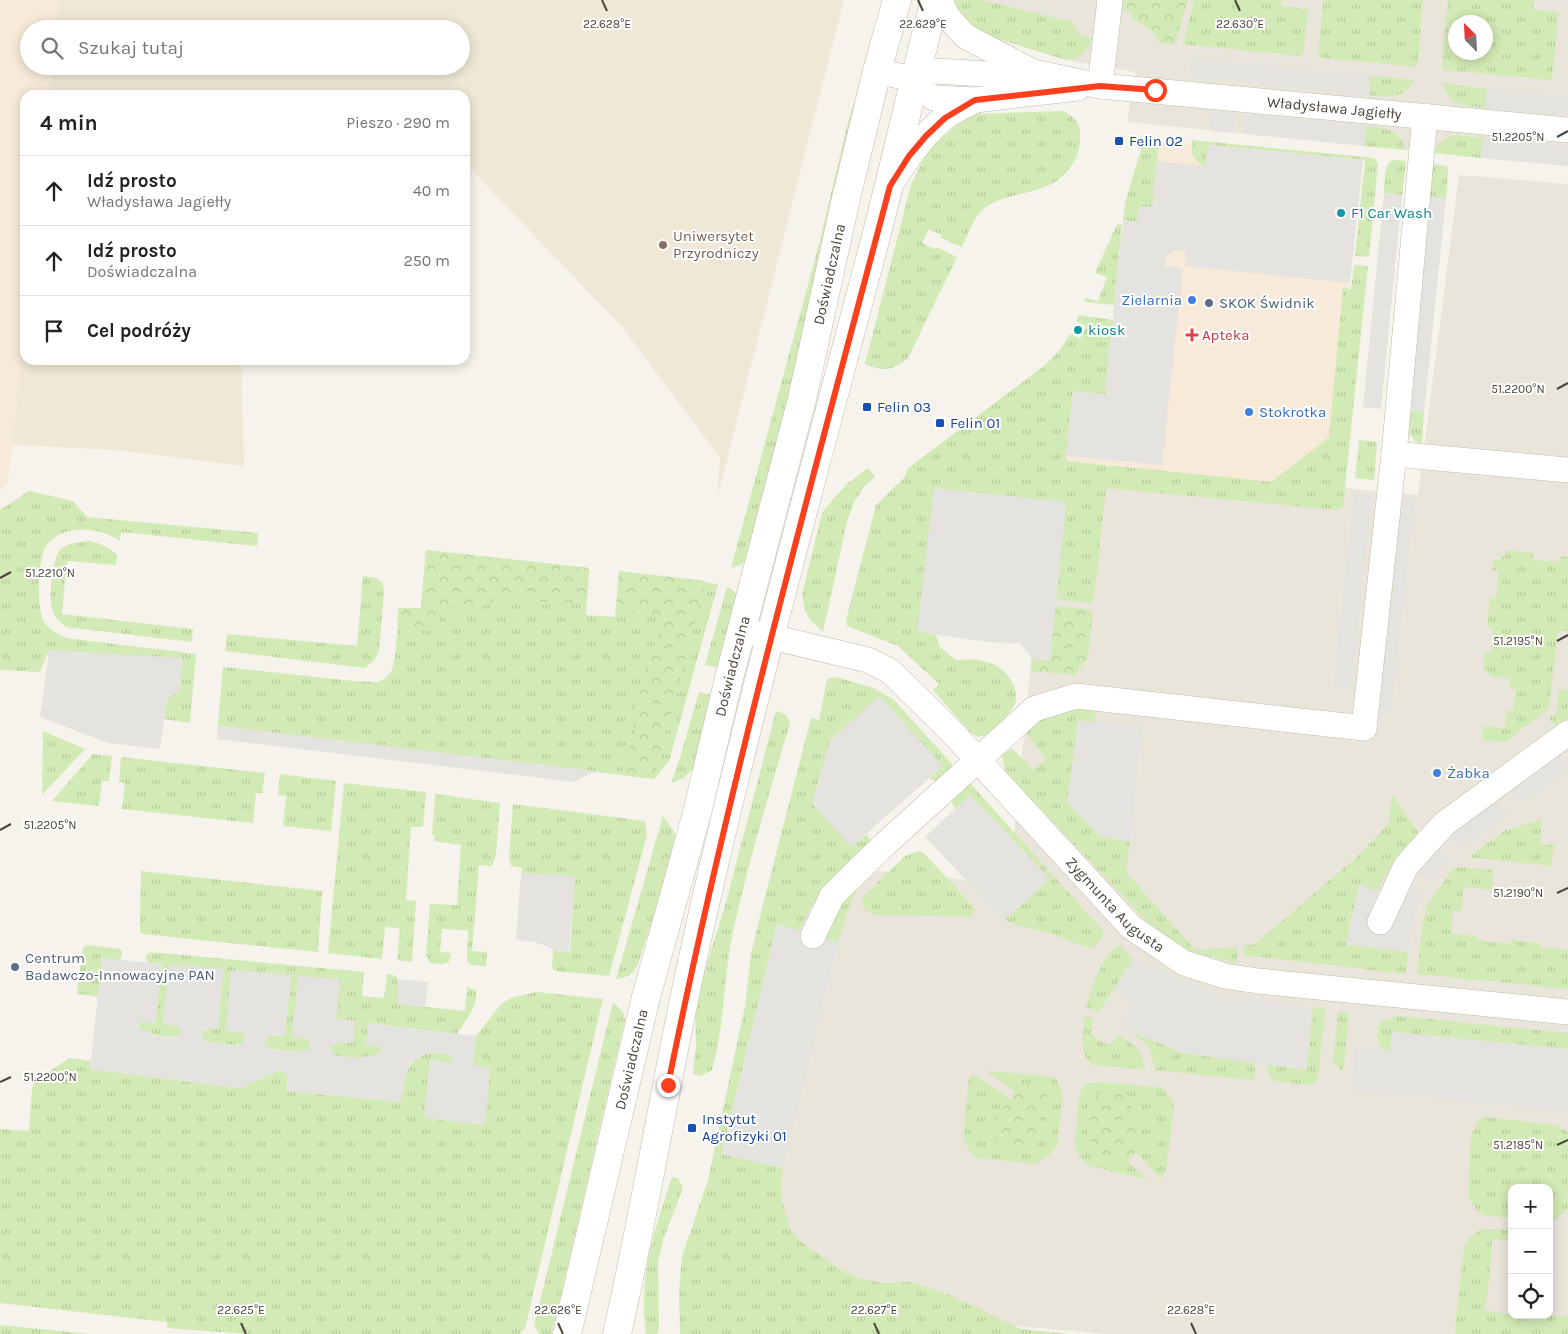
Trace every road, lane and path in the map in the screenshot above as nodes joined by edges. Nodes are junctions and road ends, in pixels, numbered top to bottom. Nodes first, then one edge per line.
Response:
1 (897, 0) edge
2 (935, 0) edge
3 (940, 0) edge
4 (1110, 0) edge
5 (877, 71) junction
6 (1033, 72) junction
7 (913, 79) junction
8 (1100, 86) junction
9 (975, 100) junction
10 (1425, 116) junction
11 (1568, 130) edge
12 (890, 186) junction
13 (1394, 454) junction
14 (1568, 470) edge
15 (742, 630) junction
16 (770, 638) junction
17 (1568, 733) edge
18 (977, 760) junction
19 (697, 813) junction
20 (725, 821) junction
21 (1380, 922) dead end
22 (813, 936) dead end
23 (1568, 1012) edge
24 (630, 1278) junction
25 (567, 1334) edge
26 (617, 1334) edge
27 (636, 1334) edge

1 - 5 street, Doświadczalna
2 - 7 street, Doświadczalna
3 - 6 street, Władysława Jagiełły
4 - 8 street
5 - 7 street
5 - 15 street, Doświadczalna
6 - 7 street, Władysława Jagiełły
6 - 8 street, Władysława Jagiełły
7 - 9 street, Władysława Jagiełły
7 - 12 street, Doświadczalna
8 - 9 street, Władysława Jagiełły
8 - 10 street, Władysława Jagiełły
9 - 12 street, Doświadczalna
10 - 11 street, Władysława Jagiełły
10 - 13 street
12 - 16 street, Doświadczalna
13 - 14 street
13 - 18 street
15 - 16 street, Zygmunta Augusta
15 - 19 street, Doświadczalna
16 - 18 street, Zygmunta Augusta
16 - 20 street, Doświadczalna
17 - 21 street
18 - 22 street
18 - 23 street, Zygmunta Augusta
19 - 20 street
19 - 25 street, Doświadczalna
20 - 24 street, Doświadczalna
24 - 26 street, Doświadczalna
24 - 27 street

